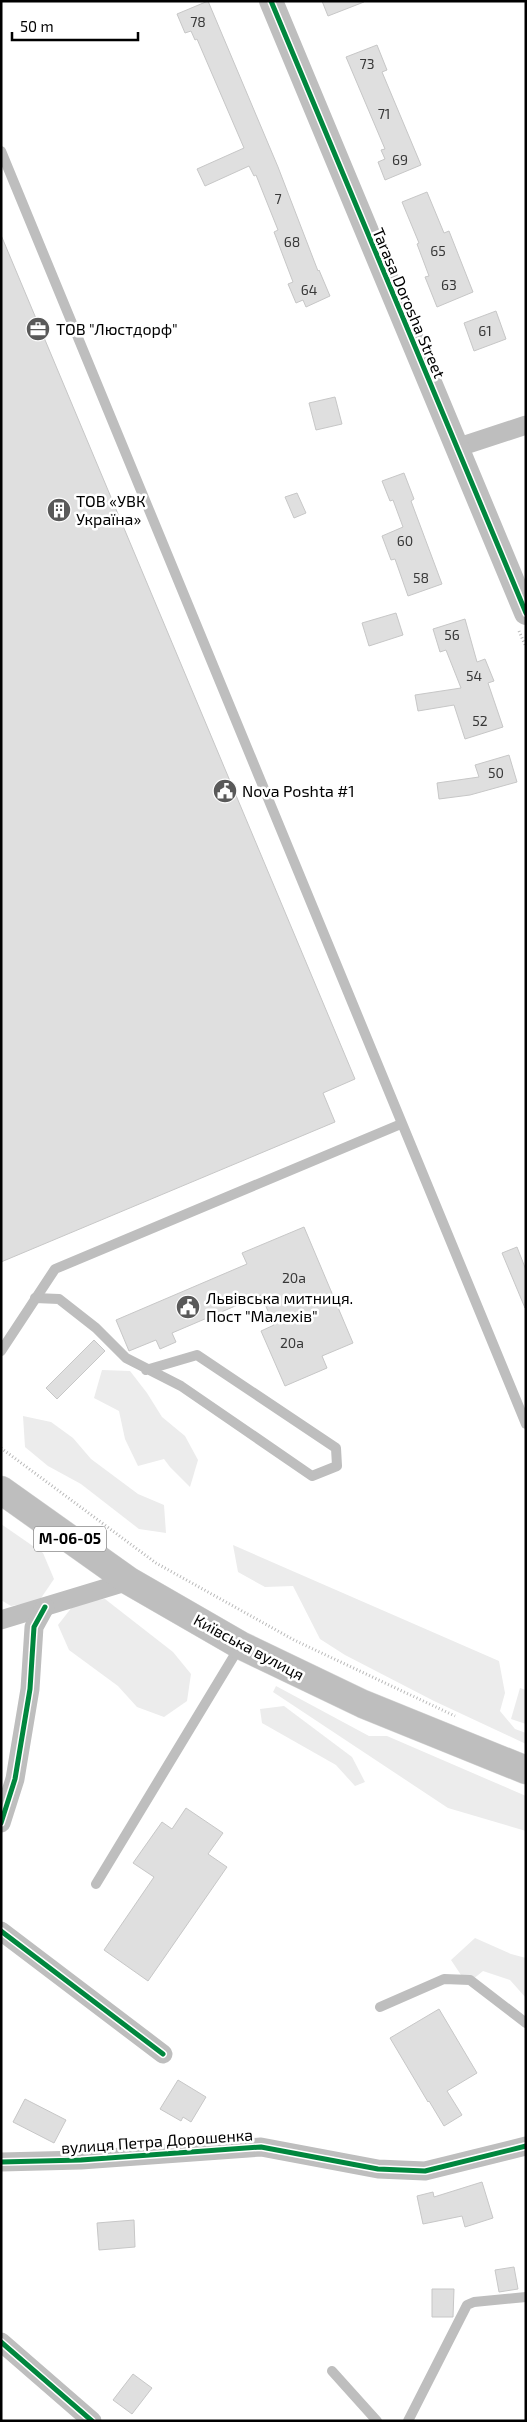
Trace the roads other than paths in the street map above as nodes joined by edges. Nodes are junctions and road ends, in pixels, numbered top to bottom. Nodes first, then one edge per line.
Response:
1 (271, 1) edge
2 (1, 151) edge
3 (526, 424) edge
4 (456, 448) junction
5 (526, 613) edge
6 (401, 1124) junction
7 (35, 1298) junction
8 (1, 1351) edge
9 (146, 1370) junction
10 (526, 1424) edge
11 (1, 1490) edge
12 (129, 1581) junction
13 (45, 1607) junction
14 (1, 1620) edge
15 (240, 1645) junction
16 (521, 1769) edge
17 (1, 1823) edge
18 (96, 1884) dead end
19 (1, 1931) edge
20 (380, 2007) dead end
21 (526, 2023) edge
22 (163, 2054) dead end
23 (526, 2146) edge
24 (1, 2162) edge
25 (526, 2297) edge
26 (1, 2342) edge
27 (332, 2371) dead end
28 (92, 2421) edge
29 (377, 2421) edge
30 (408, 2421) edge

1 - 4 street, Tarasa Dorosha Street
2 - 6 lane
3 - 4 street
4 - 5 street, Tarasa Dorosha Street
6 - 7 lane
6 - 10 lane
7 - 8 lane
7 - 9 lane
9 - 9 lane
11 - 12 highway, Київська вулиця / М-06-05
12 - 13 street
12 - 15 highway, Київська вулиця / М-06-05
13 - 14 street
13 - 17 street
15 - 16 highway, Київська вулиця / М-06-05
15 - 18 lane
19 - 22 street
20 - 21 lane
23 - 24 street, вулиця Петра Дорошенка
25 - 30 lane
26 - 28 street
27 - 29 lane

